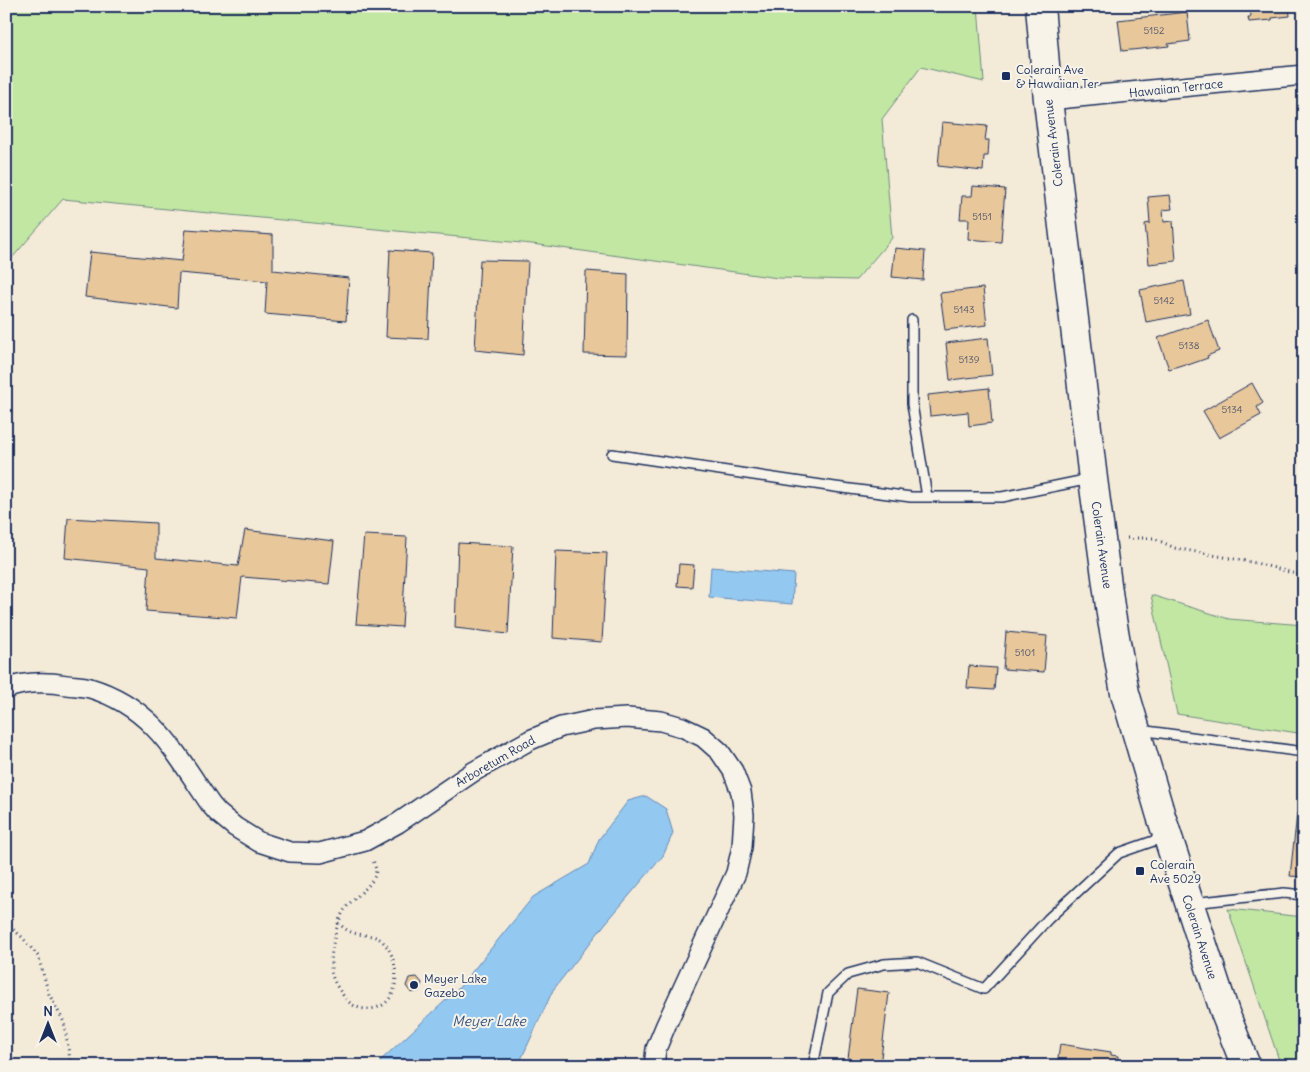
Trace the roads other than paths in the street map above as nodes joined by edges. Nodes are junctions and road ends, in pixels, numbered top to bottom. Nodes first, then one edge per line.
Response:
1 (1040, 6) edge
2 (1304, 76) edge
3 (1048, 100) junction
4 (912, 320) dead end
5 (612, 454) dead end
6 (1093, 479) junction
7 (927, 497) junction
8 (6, 689) edge
9 (1136, 730) junction
10 (1304, 752) edge
11 (1168, 836) junction
12 (1304, 895) edge
13 (1189, 903) junction
14 (654, 1066) edge
15 (813, 1066) edge
16 (1246, 1066) edge

1 - 3 main road, Colerain Avenue
2 - 3 street, Hawaiian Terrace
3 - 6 main road, Colerain Avenue
4 - 7 lane
5 - 7 lane
6 - 7 lane
6 - 9 main road, Colerain Avenue
8 - 14 street, Arboretum Road
9 - 10 lane
9 - 11 main road, Colerain Avenue
11 - 13 main road, Colerain Avenue
11 - 15 lane
12 - 13 lane
13 - 16 main road, Colerain Avenue

